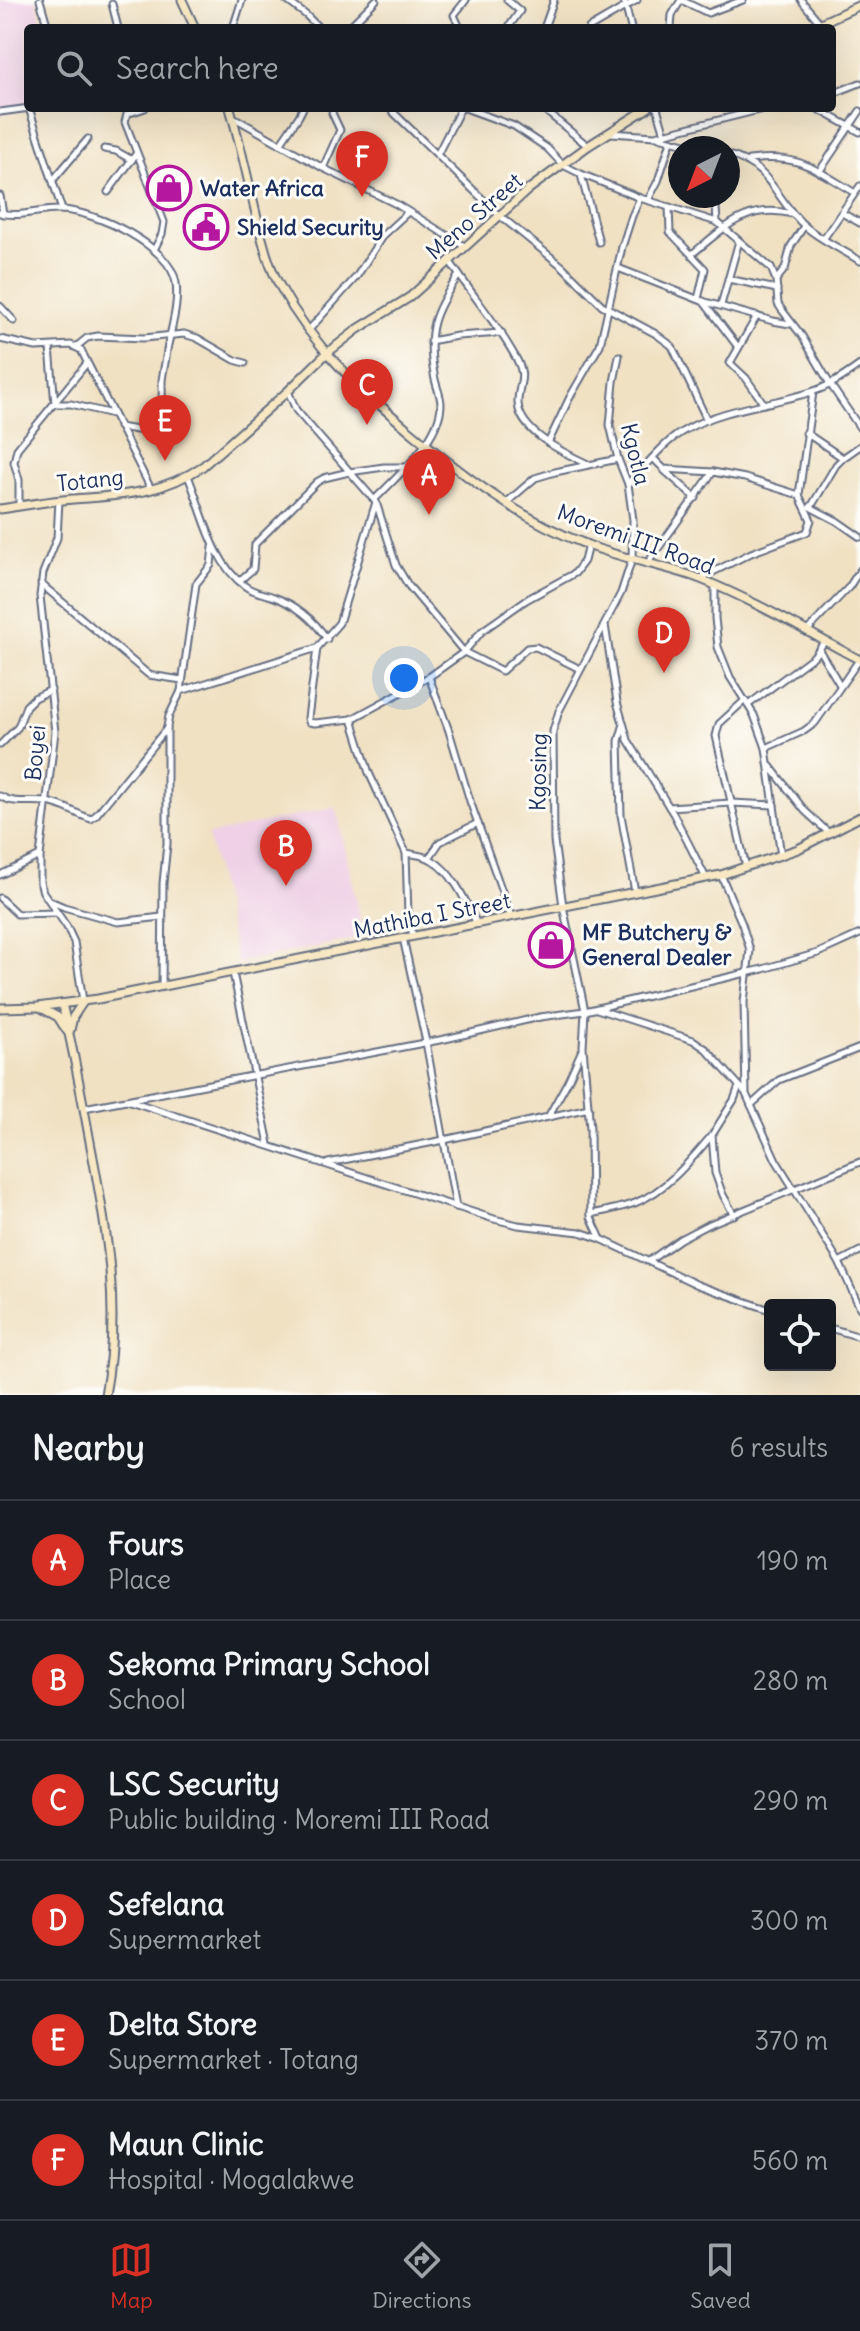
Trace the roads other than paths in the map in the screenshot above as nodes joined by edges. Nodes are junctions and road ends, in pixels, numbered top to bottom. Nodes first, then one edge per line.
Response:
1 (40, 0) edge
2 (182, 0) edge
3 (242, 0) edge
4 (286, 0) edge
5 (376, 0) edge
6 (466, 0) edge
7 (507, 0) edge
8 (554, 0) edge
9 (637, 0) edge
10 (681, 0) edge
11 (743, 0) edge
12 (801, 0) edge
13 (625, 3) edge
14 (112, 4) dead end
15 (860, 5) edge
16 (820, 23) joint
17 (47, 24) edge
18 (117, 24) edge
19 (193, 24) edge
20 (234, 24) edge
21 (315, 24) edge
22 (352, 24) edge
23 (458, 24) edge
24 (511, 24) edge
25 (545, 24) edge
26 (595, 24) edge
27 (630, 24) edge
28 (671, 24) edge
29 (860, 83) edge
30 (836, 92) edge
31 (24, 109) edge
32 (860, 111) edge
33 (0, 112) edge
34 (31, 112) edge
35 (133, 112) edge
36 (231, 112) edge
37 (300, 112) edge
38 (332, 112) edge
39 (393, 112) edge
40 (464, 112) edge
41 (477, 112) edge
42 (547, 112) edge
43 (642, 112) edge
44 (658, 112) edge
45 (751, 112) edge
46 (823, 112) edge
47 (850, 127) junction
48 (860, 132) edge
49 (608, 133) junction
50 (665, 134) junction
51 (655, 136) junction
52 (88, 139) dead end
53 (668, 140) edge
54 (280, 144) junction
55 (588, 146) junction
56 (104, 149) dead end
57 (668, 150) edge
58 (137, 153) junction
59 (438, 153) junction
60 (740, 159) edge
61 (132, 160) junction
62 (748, 161) junction
63 (563, 165) junction
64 (323, 168) junction
65 (819, 172) junction
66 (581, 174) junction
67 (53, 181) junction
68 (859, 188) edge
69 (108, 192) dead end
70 (0, 196) edge
71 (640, 198) junction
72 (648, 200) junction
73 (668, 207) edge
74 (669, 208) edge
75 (672, 208) edge
76 (716, 208) edge
77 (62, 210) junction
78 (408, 212) junction
79 (842, 213) junction
80 (2, 214) edge
81 (499, 215) junction
82 (794, 215) junction
83 (717, 222) junction
84 (860, 223) edge
85 (804, 226) junction
86 (724, 228) junction
87 (824, 238) junction
88 (739, 241) junction
89 (599, 242) dead end
90 (464, 246) junction
91 (154, 250) junction
92 (692, 254) junction
93 (449, 260) junction
94 (860, 261) edge
95 (617, 268) junction
96 (459, 275) junction
97 (728, 279) junction
98 (776, 280) junction
99 (777, 289) junction
100 (700, 300) junction
101 (0, 306) edge
102 (721, 306) junction
103 (609, 311) junction
104 (757, 316) junction
105 (14, 321) dead end
106 (791, 324) junction
107 (308, 331) junction
108 (502, 333) junction
109 (170, 334) junction
110 (0, 339) edge
111 (8, 341) junction
112 (430, 341) junction
113 (76, 347) junction
114 (739, 347) junction
115 (50, 348) junction
116 (0, 350) edge
117 (326, 354) junction
118 (619, 356) dead end
119 (87, 363) junction
120 (245, 363) dead end
121 (860, 365) edge
122 (830, 384) junction
123 (288, 391) junction
124 (813, 392) junction
125 (55, 404) junction
126 (764, 404) junction
127 (113, 414) junction
128 (707, 420) junction
129 (119, 427) junction
130 (860, 428) edge
131 (806, 433) junction
132 (548, 443) junction
133 (426, 444) junction
134 (860, 446) edge
135 (653, 458) junction
136 (843, 458) junction
137 (618, 459) junction
138 (588, 464) junction
139 (405, 467) junction
140 (664, 469) junction
141 (349, 472) junction
142 (713, 472) junction
143 (188, 476) junction
144 (628, 484) junction
145 (152, 491) junction
146 (799, 495) junction
147 (696, 498) junction
148 (59, 500) junction
149 (375, 501) junction
150 (505, 503) junction
151 (19, 506) junction
152 (808, 506) junction
153 (0, 509) edge
154 (860, 537) edge
155 (588, 545) junction
156 (213, 546) junction
157 (632, 559) junction
158 (647, 564) junction
159 (860, 570) edge
160 (699, 579) junction
161 (239, 581) junction
162 (41, 583) junction
163 (715, 586) junction
164 (605, 624) junction
165 (807, 631) junction
166 (327, 639) junction
167 (825, 641) junction
168 (317, 648) junction
169 (819, 650) junction
170 (464, 652) junction
171 (860, 660) edge
172 (580, 669) junction
173 (429, 677) junction
174 (182, 680) junction
175 (840, 685) junction
176 (51, 690) junction
177 (181, 691) junction
178 (747, 702) junction
179 (352, 719) junction
180 (167, 727) junction
181 (623, 727) junction
182 (0, 745) edge
183 (766, 748) junction
184 (769, 765) junction
185 (0, 796) edge
186 (46, 802) junction
187 (731, 803) junction
188 (774, 805) junction
189 (669, 807) junction
190 (860, 817) edge
191 (478, 823) junction
192 (830, 834) junction
193 (406, 853) junction
194 (40, 856) junction
195 (781, 856) junction
196 (429, 858) junction
197 (746, 867) junction
198 (0, 875) edge
199 (721, 875) junction
200 (706, 878) junction
201 (635, 892) junction
202 (0, 898) edge
203 (49, 900) junction
204 (563, 906) junction
205 (57, 913) junction
206 (162, 917) junction
207 (511, 917) junction
208 (477, 924) junction
209 (860, 934) edge
210 (413, 936) junction
211 (403, 938) junction
212 (233, 973) junction
213 (746, 973) junction
214 (162, 987) junction
215 (83, 1001) junction
216 (62, 1004) junction
217 (37, 1007) junction
218 (0, 1008) edge
219 (596, 1009) junction
220 (585, 1011) junction
221 (70, 1036) junction
222 (426, 1042) junction
223 (583, 1047) junction
224 (860, 1048) edge
225 (255, 1075) junction
226 (739, 1085) junction
227 (746, 1094) junction
228 (126, 1100) junction
229 (751, 1105) junction
230 (84, 1108) junction
231 (589, 1108) junction
232 (548, 1117) junction
233 (712, 1135) junction
234 (444, 1140) junction
235 (269, 1145) junction
236 (860, 1162) edge
237 (325, 1164) junction
238 (794, 1189) junction
239 (456, 1207) junction
240 (591, 1215) junction
241 (734, 1215) junction
242 (580, 1232) junction
243 (601, 1239) junction
244 (860, 1251) edge
245 (649, 1261) junction
246 (839, 1262) junction
247 (764, 1308) edge
248 (860, 1308) edge
249 (836, 1330) edge
250 (860, 1337) edge
251 (105, 1395) edge

1 - 17 street
2 - 19 street
3 - 20 street
4 - 21 street
5 - 22 street
6 - 23 street
7 - 24 street
8 - 25 street
9 - 13 street
10 - 11 street
10 - 28 street
12 - 16 street
13 - 26 street
13 - 27 street
14 - 18 street
15 - 16 street
29 - 30 street
31 - 33 street
32 - 47 street
34 - 67 street
35 - 58 street
36 - 54 street
36 - 107 street, Moremi III Road
37 - 54 street
38 - 64 street
39 - 59 street
40 - 59 street
41 - 63 street
42 - 55 street
43 - 49 street, Meno Street
44 - 50 street
45 - 50 street
46 - 47 street
47 - 48 street
47 - 65 street
49 - 51 street
49 - 55 street, Meno Street
50 - 51 street
51 - 53 street
52 - 67 street
54 - 64 street
55 - 63 street, Meno Street
56 - 61 street
57 - 72 street
58 - 61 street
58 - 91 street
59 - 81 street
60 - 62 street
61 - 69 street
62 - 65 street
62 - 82 street
63 - 66 street
63 - 81 street, Meno Street
64 - 78 street
65 - 68 street
66 - 71 street
66 - 89 street
67 - 77 street
68 - 79 street
70 - 80 street
71 - 72 street
71 - 95 street
72 - 73 street
74 - 92 street
75 - 83 street
76 - 83 street
77 - 80 street
77 - 91 street
78 - 90 street
78 - 107 street
79 - 84 street
79 - 87 street
81 - 90 street, Meno Street
81 - 103 street
82 - 85 street
82 - 86 street
83 - 86 street
85 - 87 street
85 - 98 street
86 - 88 street
86 - 92 street
87 - 94 street
88 - 97 street
88 - 98 street
90 - 93 street, Meno Street
91 - 109 street
92 - 100 street
93 - 96 street
93 - 117 street, Meno Street
95 - 100 street
95 - 103 street
96 - 108 street
96 - 112 street
97 - 99 street
97 - 102 street
98 - 99 street
99 - 106 street
100 - 102 street
100 - 114 street
101 - 105 street
102 - 104 street
103 - 128 street
103 - 132 street
104 - 106 street
104 - 114 street
106 - 122 street
107 - 117 street, Moremi III Road
108 - 112 street
108 - 132 street
109 - 113 street
109 - 120 street
109 - 129 street
110 - 111 street
111 - 115 street
111 - 116 street
112 - 133 street
113 - 115 street
113 - 119 street
114 - 126 street
115 - 125 street
117 - 123 street, Totang
117 - 133 street, Moremi III Road
118 - 137 street, Kgotla
119 - 125 street
119 - 127 street
121 - 122 street
122 - 124 street
122 - 130 street
123 - 141 street
123 - 143 street, Totang
124 - 126 street
124 - 131 street
125 - 127 street
125 - 151 street
126 - 128 street
127 - 129 street
128 - 135 street
129 - 145 street
131 - 136 street
131 - 146 street
132 - 138 street
133 - 139 street
133 - 150 street, Moremi III Road
134 - 136 street
135 - 140 street
135 - 144 street
136 - 152 street
137 - 138 street
137 - 144 street, Kgotla
138 - 150 street
139 - 141 street
139 - 149 street
140 - 142 street
140 - 147 street
141 - 149 street
141 - 161 street
142 - 146 street
142 - 147 street
143 - 145 street, Totang
143 - 156 street
144 - 157 street, Kgotla
145 - 148 street, Totang
146 - 152 street
147 - 158 street
148 - 151 street, Totang
148 - 162 street, Boyei
149 - 166 street
149 - 170 street
150 - 155 street, Moremi III Road
151 - 153 street, Totang
152 - 154 street
152 - 160 street
155 - 157 street, Moremi III Road
155 - 170 street
156 - 161 street
156 - 174 street
157 - 158 street, Moremi III Road
157 - 164 street, Kgosing
158 - 160 street, Moremi III Road
159 - 165 street
160 - 163 street, Moremi III Road
161 - 166 street
162 - 174 street
162 - 176 street, Boyei
163 - 165 street, Moremi III Road
163 - 178 street
164 - 172 street, Kgosing
164 - 181 street
165 - 167 street, Moremi III Road
166 - 168 street
167 - 169 street
167 - 171 street, Moremi III Road
168 - 177 street
168 - 179 street
169 - 175 street
169 - 178 street
170 - 172 street
170 - 173 street
171 - 175 street
172 - 204 street, Kgosing
173 - 179 street
173 - 191 street
174 - 177 street
175 - 183 street
176 - 182 street
176 - 186 street, Boyei
177 - 180 street
178 - 183 street
178 - 187 street
179 - 193 street
180 - 186 street
180 - 206 street
181 - 189 street
181 - 201 street
183 - 184 street
184 - 188 street
184 - 192 street
185 - 186 street
186 - 194 street, Boyei
187 - 188 street
187 - 189 street
187 - 197 street
188 - 195 street
189 - 200 street
190 - 192 street, Mathiba I Street
191 - 196 street
191 - 207 street
192 - 195 street, Mathiba I Street
193 - 196 street
193 - 210 street
194 - 198 street
194 - 203 street, Boyei
195 - 197 street, Mathiba I Street
196 - 208 street
197 - 199 street, Mathiba I Street
199 - 200 street, Mathiba I Street
199 - 213 street
200 - 201 street, Mathiba I Street
201 - 204 street, Mathiba I Street
202 - 205 street
203 - 205 street, Boyei
203 - 206 street
204 - 207 street, Mathiba I Street
204 - 220 street, Kgosing
205 - 215 street, Boyei
206 - 214 street
207 - 208 street, Mathiba I Street
208 - 210 street, Mathiba I Street
209 - 213 street
210 - 211 street, Mathiba I Street
211 - 212 street, Mathiba I Street
211 - 222 street
212 - 214 street, Mathiba I Street
212 - 225 street
213 - 219 street
213 - 227 street
214 - 215 street, Mathiba I Street
215 - 216 street, Mathiba I Street
215 - 221 street
216 - 217 street, Mathiba I Street
216 - 221 street
217 - 218 street, Mathiba I Street
217 - 221 street
219 - 220 street
219 - 226 street
220 - 222 street
220 - 223 street, Kgosing
221 - 230 street
222 - 225 street
222 - 234 street
223 - 231 street
223 - 232 street
224 - 229 street
225 - 228 street
225 - 235 street
226 - 227 street
226 - 233 street
227 - 229 street
228 - 230 street
228 - 235 street
229 - 238 street
230 - 251 street
231 - 232 street
231 - 240 street
232 - 234 street
233 - 240 street
233 - 241 street
234 - 237 street
234 - 239 street
235 - 237 street
236 - 238 street
237 - 239 street
238 - 241 street
238 - 246 street
239 - 242 street
240 - 242 street
240 - 243 street
241 - 245 street
242 - 243 street
243 - 245 street
244 - 246 street
245 - 247 street
246 - 248 street
249 - 250 street

